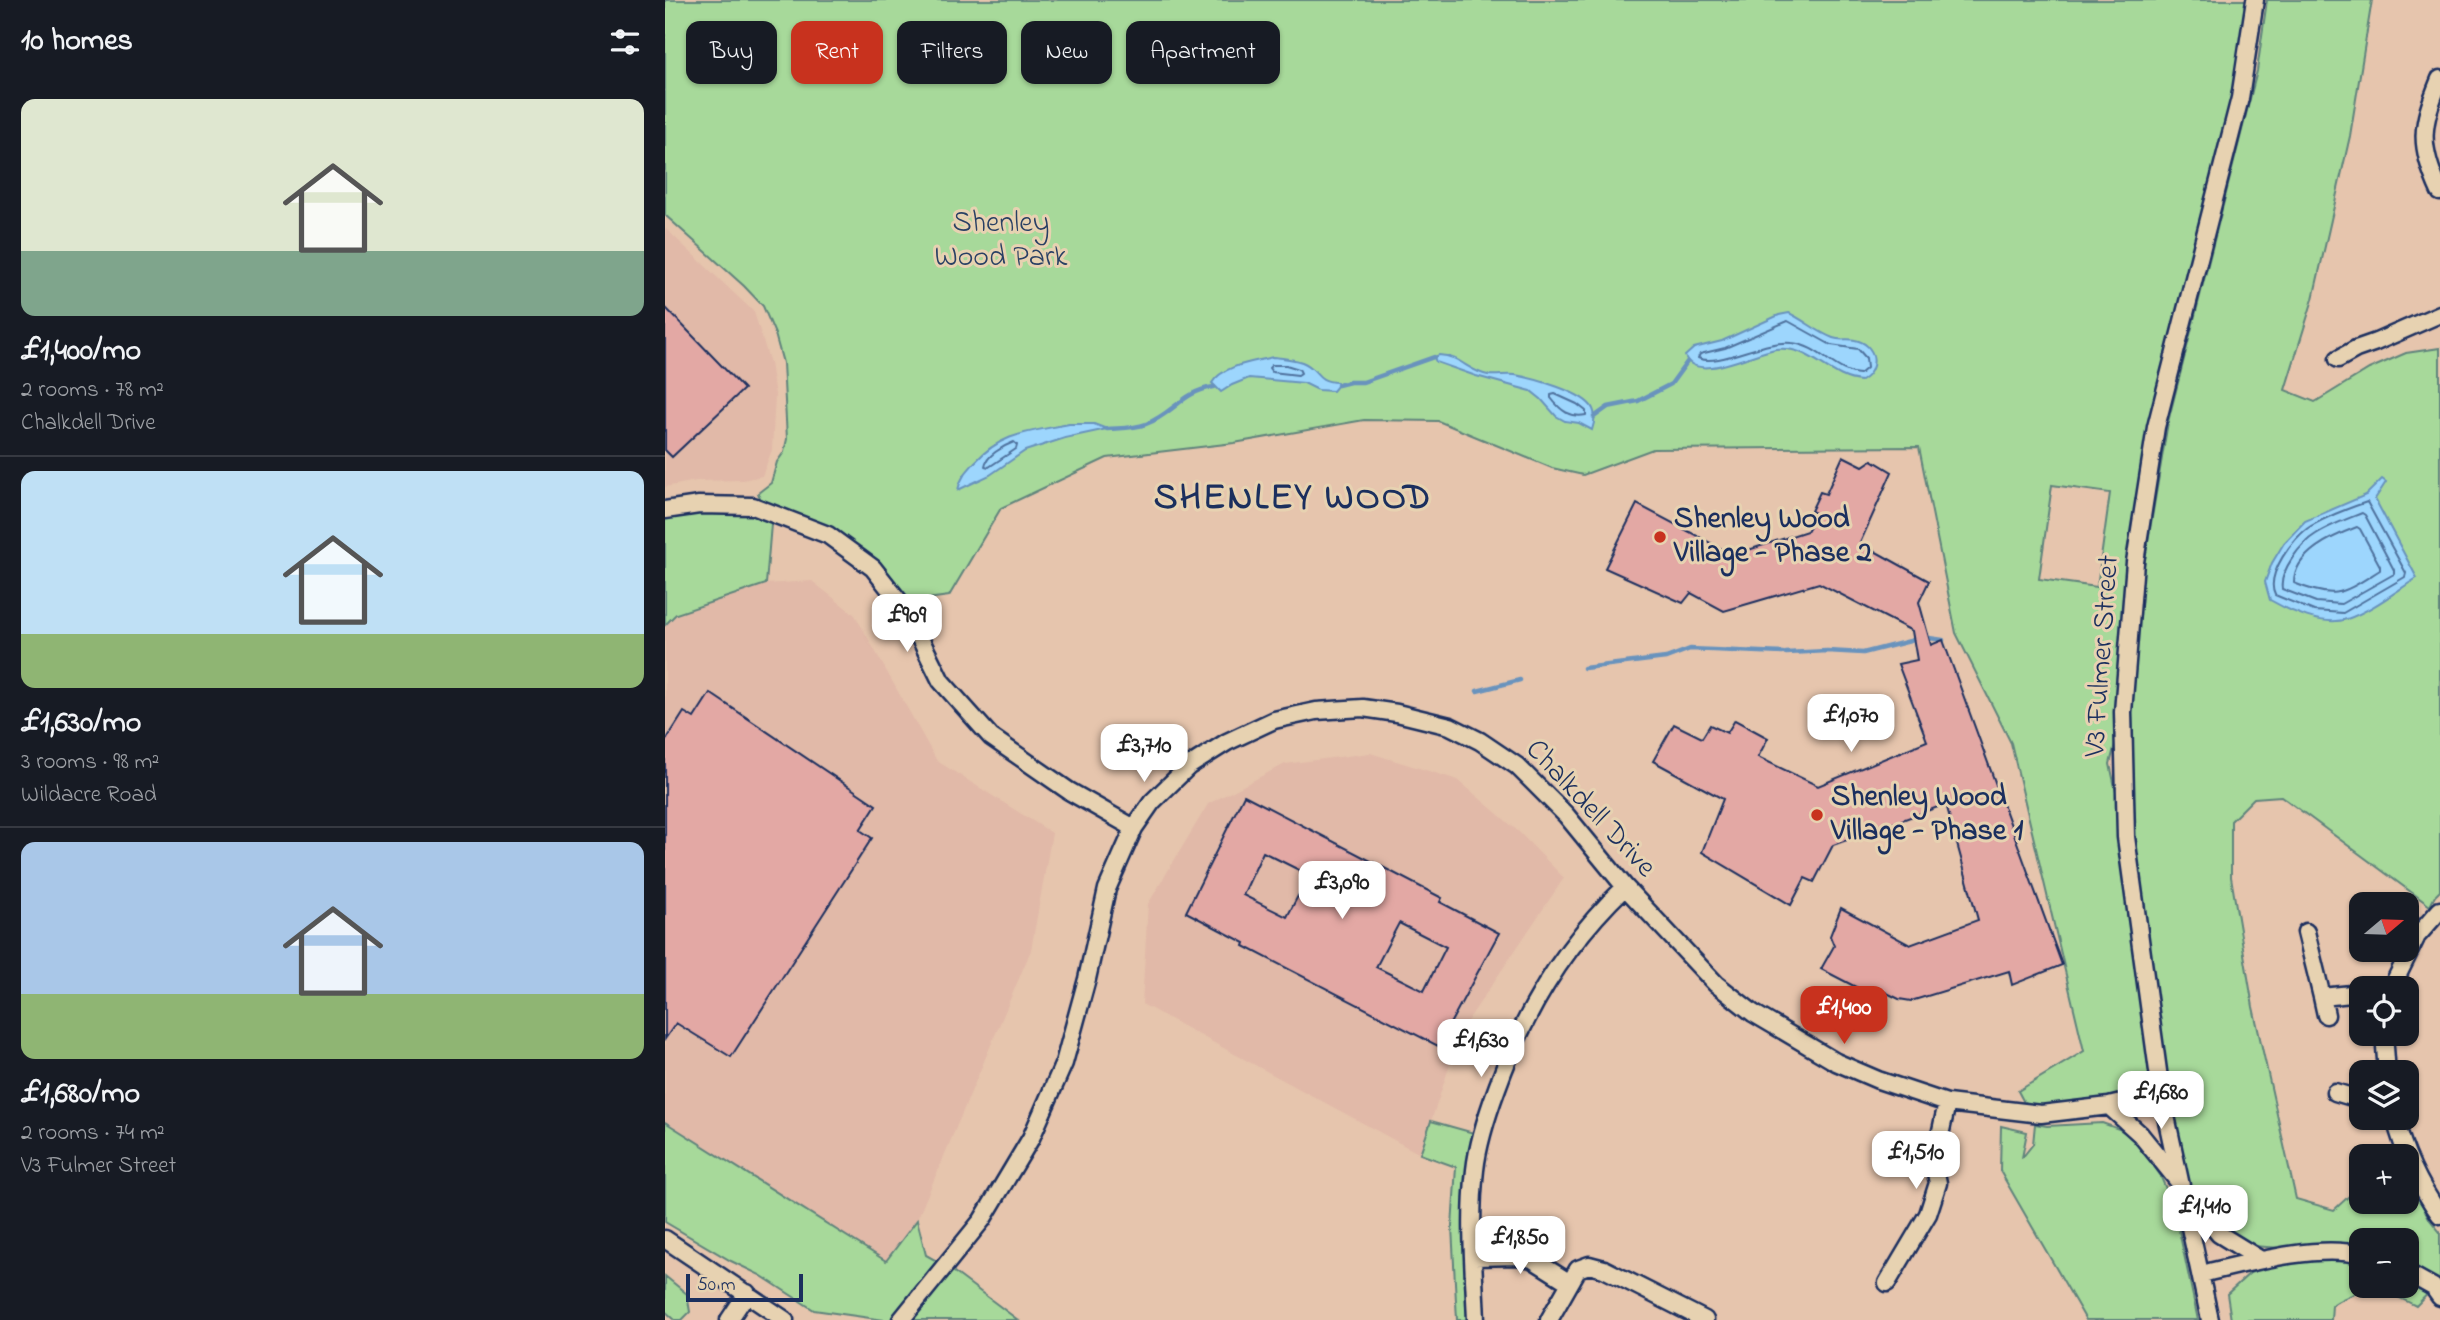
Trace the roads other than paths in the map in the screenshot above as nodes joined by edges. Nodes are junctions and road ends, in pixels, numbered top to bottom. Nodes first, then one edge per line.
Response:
1 (2255, 0) edge
2 (2440, 79) edge
3 (2440, 192) edge
4 (2440, 314) edge
5 (2338, 359) dead end
6 (665, 510) edge
7 (1134, 828) junction
8 (1625, 887) junction
9 (2440, 910) edge
10 (2306, 932) dead end
11 (2397, 976) edge
12 (2349, 994) edge
13 (2322, 997) junction
14 (2326, 1015) dead end
15 (2335, 1092) dead end
16 (2161, 1093) junction
17 (2349, 1098) edge
18 (1947, 1103) junction
19 (2109, 1106) junction
20 (2398, 1130) edge
21 (2183, 1188) junction
22 (2440, 1215) edge
23 (665, 1239) edge
24 (2349, 1254) edge
25 (1474, 1258) junction
26 (2261, 1260) junction
27 (2201, 1274) junction
28 (2419, 1278) edge
29 (1570, 1283) junction
30 (1887, 1283) dead end
31 (2438, 1288) edge
32 (747, 1293) junction
33 (2210, 1319) edge
34 (729, 1320) edge
35 (786, 1320) edge
36 (901, 1320) edge
37 (1476, 1320) edge
38 (1549, 1320) edge
39 (1705, 1320) edge

1 - 16 street, V3 Fulmer Street
2 - 3 street
4 - 5 street
6 - 7 street
7 - 8 street, Chalkdell Drive
7 - 36 street, Chalkdell Drive
8 - 18 street, Chalkdell Drive
8 - 25 street
9 - 11 street
10 - 13 street
12 - 13 street
13 - 14 street
15 - 17 street
16 - 19 street, Chalkdell Drive
16 - 21 street, V3 Fulmer Street
18 - 19 street, Chalkdell Drive
18 - 30 street
19 - 21 street
20 - 22 street
21 - 26 street
21 - 27 street, V3 Fulmer Street
23 - 32 street
24 - 26 street
25 - 29 street
25 - 37 street
26 - 27 street
27 - 33 street, V3 Fulmer Street
28 - 31 street
29 - 38 street
29 - 39 street
32 - 34 street
32 - 35 street

